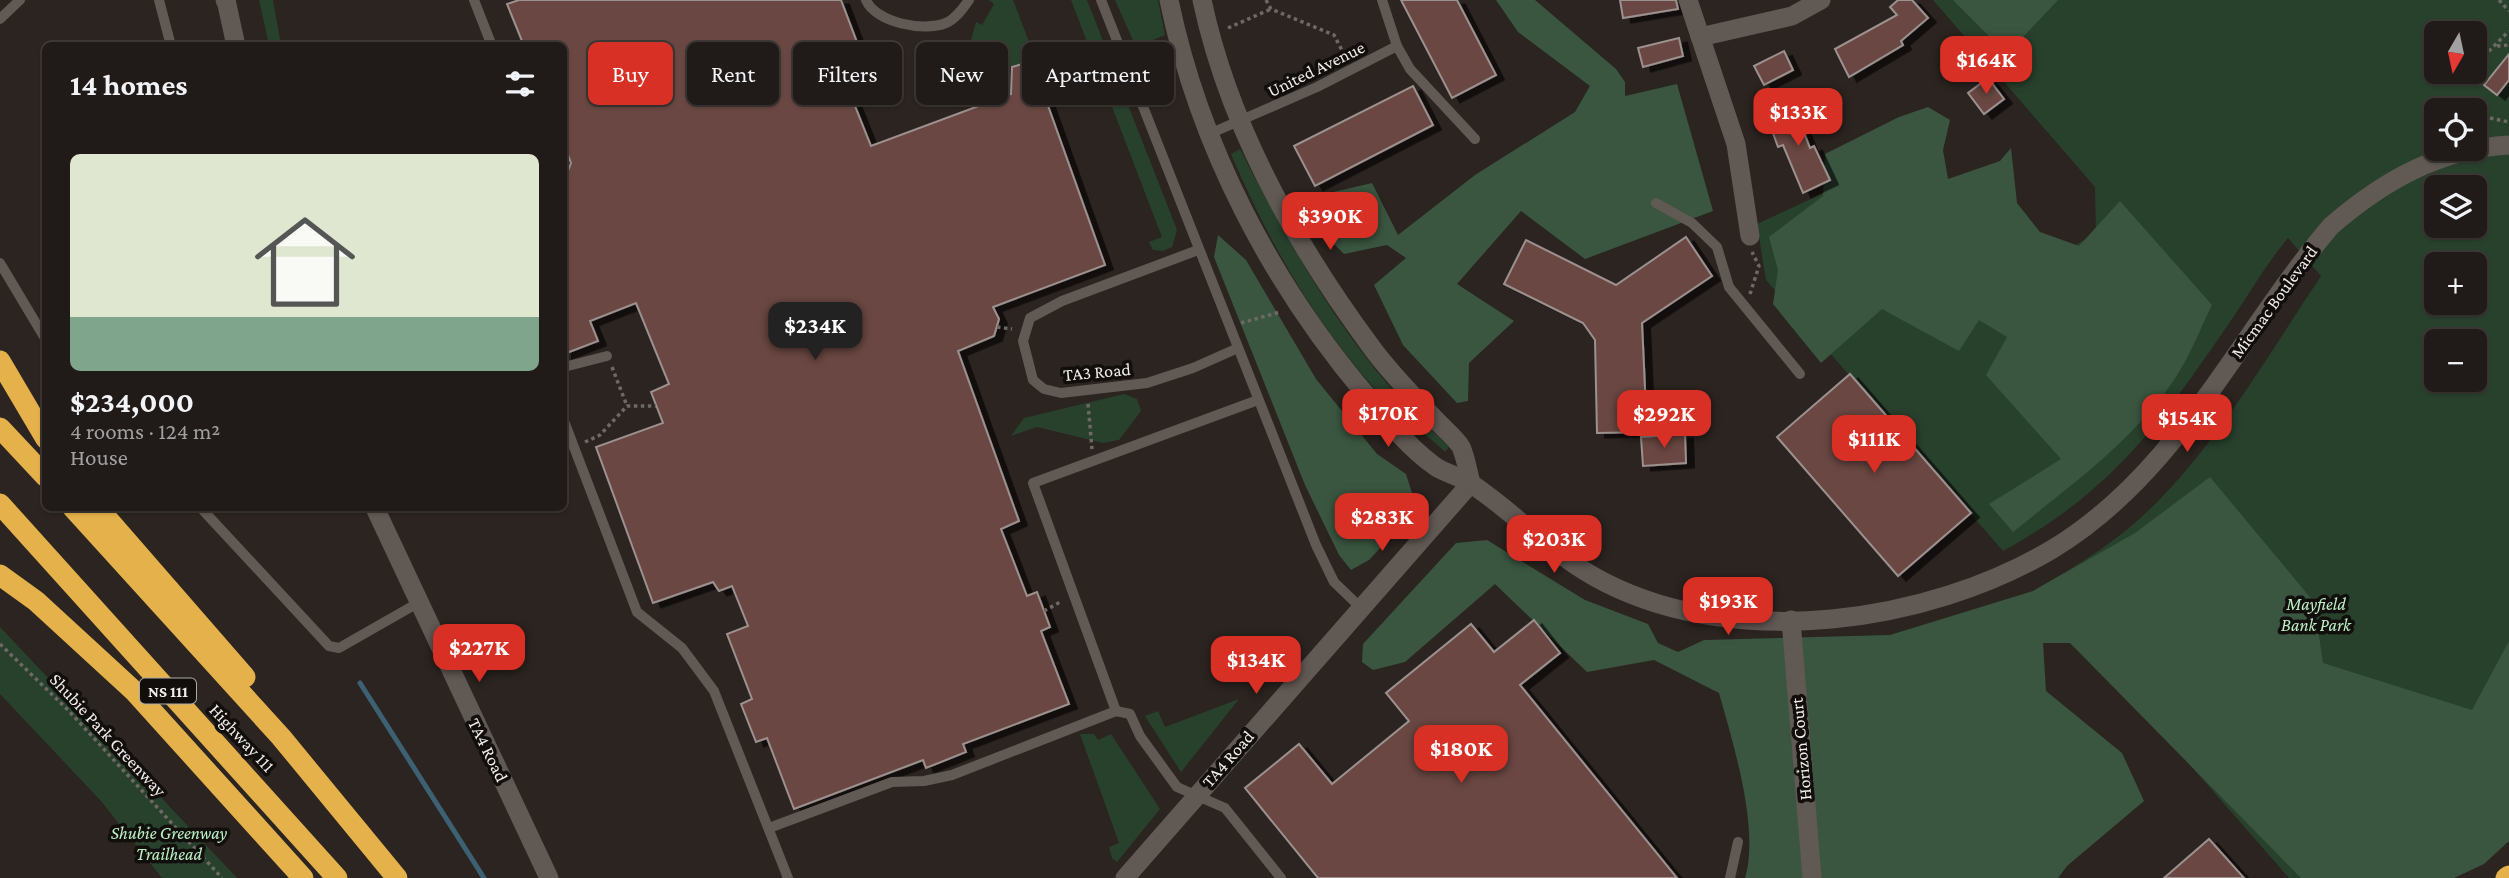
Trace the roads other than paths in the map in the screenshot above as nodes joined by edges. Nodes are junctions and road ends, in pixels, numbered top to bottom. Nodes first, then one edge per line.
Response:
1 (20, 0) edge
2 (159, 0) edge
3 (226, 0) edge
4 (474, 0) edge
5 (866, 0) edge
6 (969, 0) edge
7 (1101, 0) edge
8 (1169, 0) edge
9 (1202, 0) edge
10 (1382, 0) edge
11 (1689, 0) edge
12 (1821, 0) edge
13 (0, 19) edge
14 (1700, 37) junction
15 (170, 42) edge
16 (235, 42) edge
17 (490, 42) edge
18 (1397, 46) junction
19 (1241, 122) junction
20 (1209, 134) junction
21 (1475, 139) dead end
22 (2509, 145) edge
23 (1657, 203) dead end
24 (1750, 236) road end
25 (1198, 250) junction
26 (0, 263) edge
27 (42, 333) edge
28 (1238, 348) junction
29 (607, 356) road end
30 (0, 362) edge
31 (567, 366) edge
32 (1800, 374) dead end
33 (1258, 400) junction
34 (0, 428) edge
35 (567, 429) edge
36 (42, 432) edge
37 (42, 473) edge
38 (1471, 483) junction
39 (0, 504) edge
40 (76, 511) edge
41 (101, 511) edge
42 (204, 511) edge
43 (376, 511) edge
44 (0, 575) edge
45 (418, 603) junction
46 (1361, 608) junction
47 (1791, 620) junction
48 (1116, 711) junction
49 (1196, 796) junction
50 (347, 817) junction
51 (769, 828) junction
52 (1738, 842) dead end
53 (303, 878) edge
54 (337, 878) edge
55 (397, 878) edge
56 (549, 878) edge
57 (788, 878) edge
58 (1125, 878) edge
59 (1281, 878) edge
60 (1730, 878) edge
61 (1812, 878) edge

1 - 13 lane
2 - 15 lane
3 - 16 street
4 - 17 lane
5 - 6 lane
7 - 25 lane
8 - 20 street, Micmac Boulevard
9 - 19 street
10 - 18 lane
11 - 14 street
12 - 14 street
14 - 24 street
18 - 19 lane, United Avenue
18 - 21 lane
19 - 20 lane, United Avenue
19 - 38 street
20 - 38 street, Micmac Boulevard
22 - 47 street, Micmac Boulevard
23 - 32 lane
25 - 28 lane
25 - 28 lane, TA3 Road
26 - 27 lane
28 - 33 lane
29 - 31 lane
30 - 36 highway
33 - 46 lane
33 - 48 lane
34 - 37 highway
35 - 51 lane
38 - 46 street, TA4 Road
38 - 47 street, Micmac Boulevard
39 - 54 highway, Highway 111 / NS 111
40 - 50 highway, Highway 111 / NS 111
41 - 50 highway
42 - 45 lane
43 - 45 street, TA4 Road
44 - 53 highway
45 - 56 street, TA4 Road
46 - 49 street, TA4 Road
47 - 61 street, Horizon Court
48 - 49 lane
48 - 51 lane
49 - 58 street, TA4 Road
49 - 59 lane
50 - 55 highway, Highway 111 / NS 111
51 - 57 lane
52 - 60 lane

